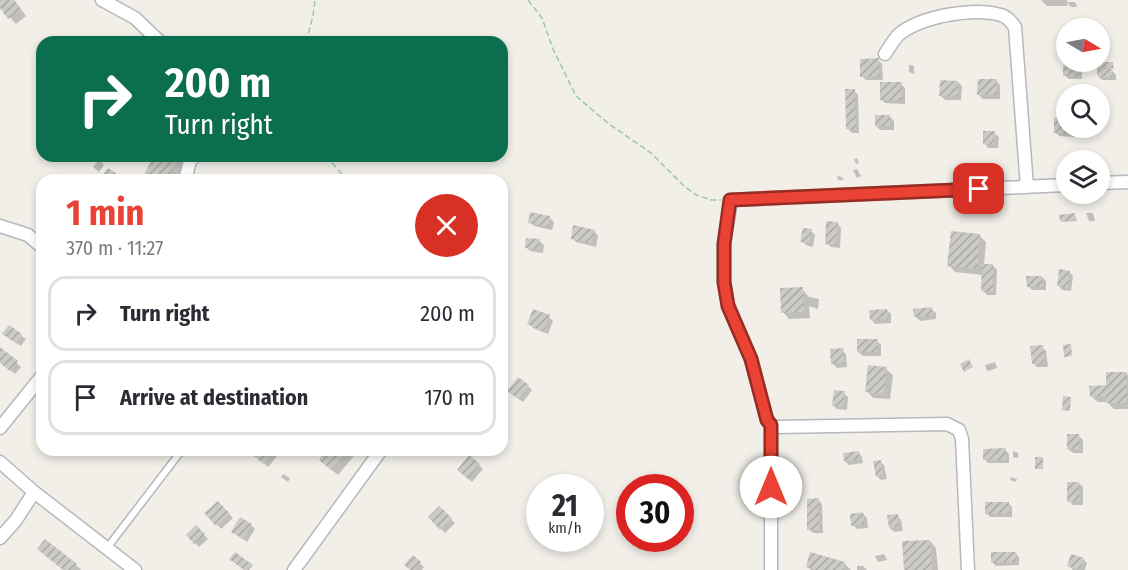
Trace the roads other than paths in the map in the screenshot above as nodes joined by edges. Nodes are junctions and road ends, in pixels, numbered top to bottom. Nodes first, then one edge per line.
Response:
1 (102, 0) edge
2 (154, 36) edge
3 (885, 54) dead end
4 (1128, 182) edge
5 (1110, 183) edge
6 (1056, 186) edge
7 (1027, 187) junction
8 (0, 226) edge
9 (36, 242) edge
10 (36, 383) edge
11 (771, 425) junction
12 (0, 428) edge
13 (177, 456) edge
14 (377, 456) edge
15 (0, 462) edge
16 (34, 492) junction
17 (0, 538) edge
18 (106, 548) junction
19 (135, 570) edge
20 (294, 570) edge
21 (771, 570) edge
22 (968, 570) edge

1 - 2 street
3 - 7 street
4 - 5 street
6 - 7 street
7 - 11 street
8 - 9 street
10 - 12 street
11 - 21 street
11 - 22 street
13 - 18 lane
14 - 20 street
15 - 16 street
16 - 17 street
16 - 18 street
18 - 19 street

